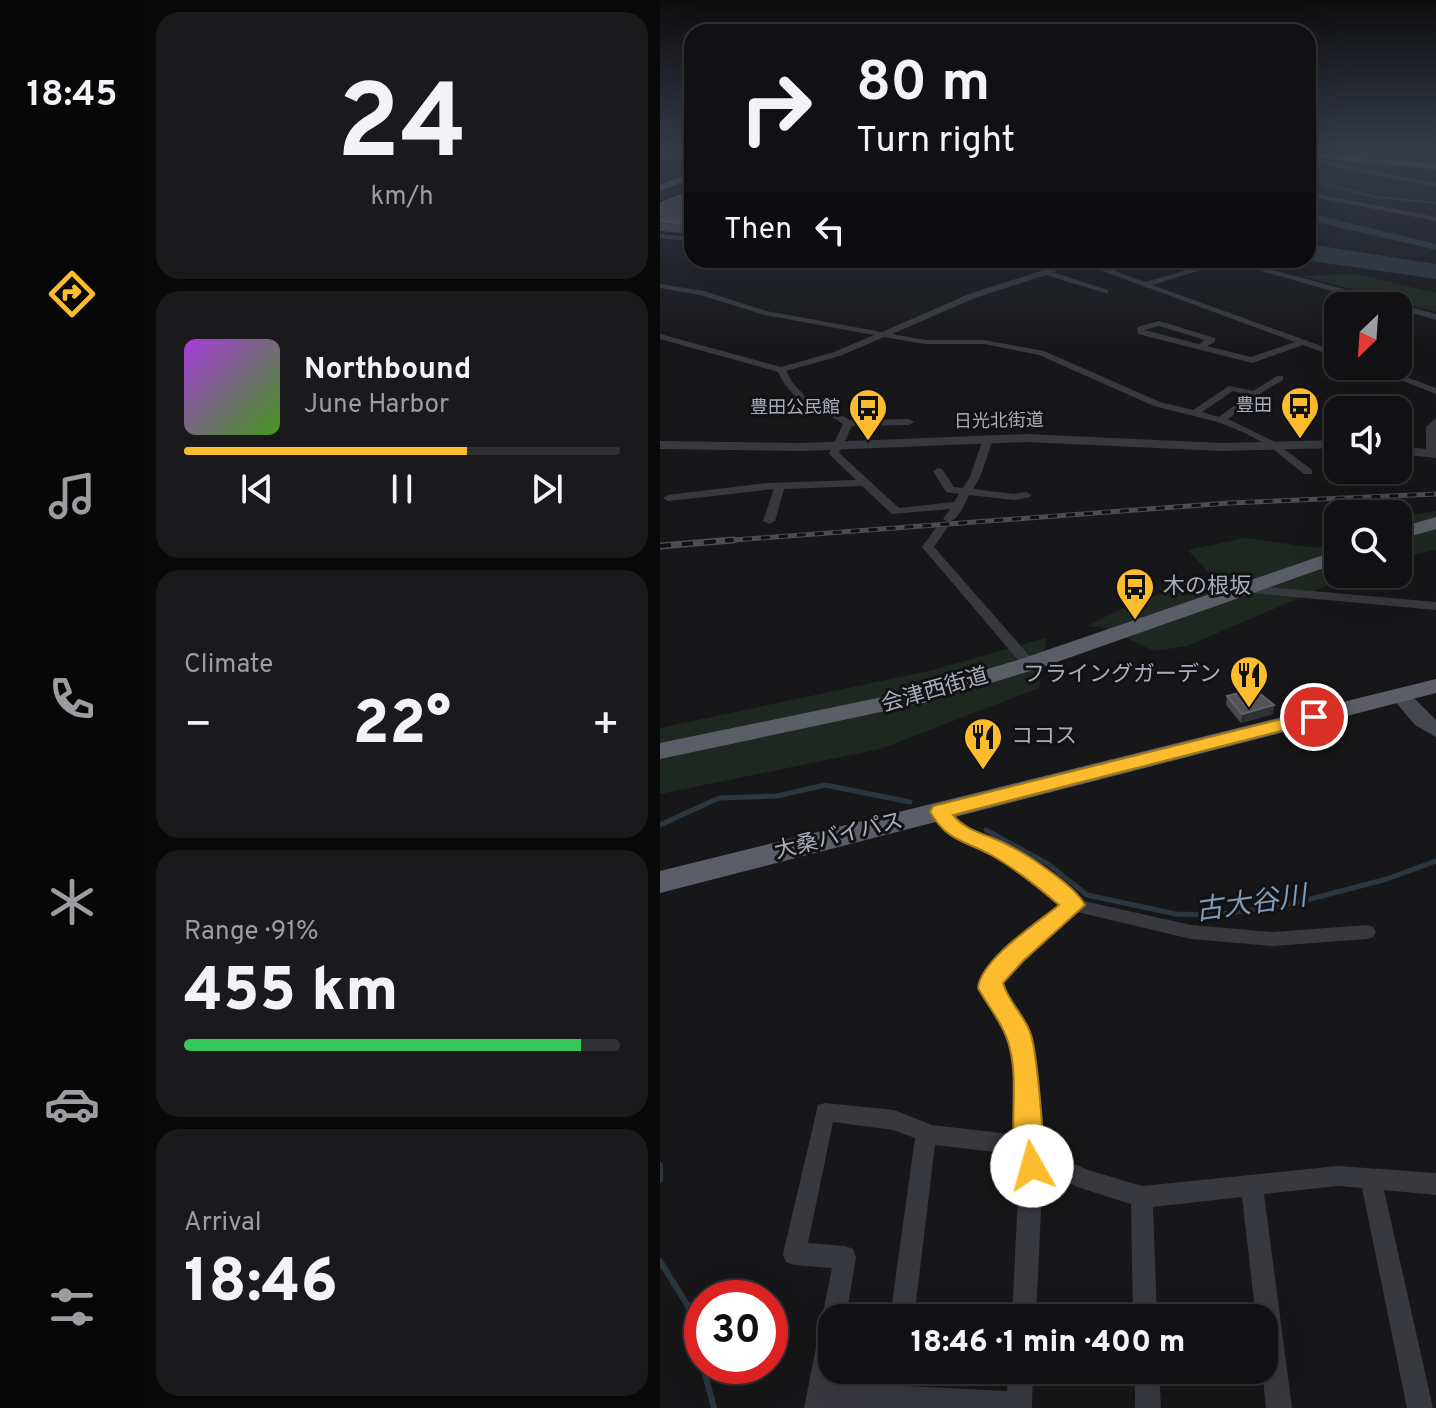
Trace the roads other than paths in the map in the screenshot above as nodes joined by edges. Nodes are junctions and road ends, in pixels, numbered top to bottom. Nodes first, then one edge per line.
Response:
1 (660, 236) edge
2 (684, 238) edge
3 (1056, 268) edge
4 (1101, 268) edge
5 (1118, 268) edge
6 (1168, 268) edge
7 (1187, 268) edge
8 (1200, 268) edge
9 (1257, 268) edge
10 (1193, 270) junction
11 (1109, 271) junction
12 (1048, 273) junction
13 (1170, 277) junction
14 (1146, 285) junction
15 (662, 287) edge
16 (1105, 292) dead end
17 (1346, 292) edge
18 (1412, 310) edge
19 (1436, 317) edge
20 (883, 334) junction
21 (660, 336) edge
22 (1303, 342) junction
23 (1200, 347) junction
24 (1324, 350) edge
25 (781, 370) junction
26 (1280, 378) dead end
27 (1406, 380) edge
28 (1436, 391) edge
29 (1256, 394) junction
30 (1195, 413) junction
31 (1221, 420) junction
32 (909, 422) dead end
33 (1436, 422) edge
34 (848, 423) junction
35 (988, 439) junction
36 (1272, 444) junction
37 (1324, 444) edge
38 (660, 445) edge
39 (837, 446) junction
40 (1412, 452) edge
41 (1434, 454) edge
42 (938, 471) dead end
43 (1308, 472) dead end
44 (864, 483) junction
45 (780, 486) junction
46 (966, 492) junction
47 (1026, 495) dead end
48 (668, 498) dead end
49 (960, 505) junction
50 (769, 521) dead end
51 (1436, 523) edge
52 (1412, 530) edge
53 (1324, 561) edge
54 (1245, 589) junction
55 (1436, 606) edge
56 (1029, 664) junction
57 (1436, 686) edge
58 (1416, 702) edge
59 (1436, 730) edge
60 (660, 751) edge
61 (944, 818) junction
62 (660, 882) edge
63 (660, 898) edge
64 (1074, 905) junction
65 (1367, 932) dead end
66 (926, 1132) junction
67 (1030, 1148) junction
68 (1371, 1179) junction
69 (1436, 1184) edge
70 (1252, 1185) junction
71 (1142, 1197) junction
72 (837, 1304) edge
73 (904, 1304) edge
74 (1025, 1304) edge
75 (1145, 1304) edge
76 (894, 1384) edge
77 (1020, 1384) edge
78 (1147, 1384) edge
79 (892, 1398) junction
80 (818, 1401) edge
81 (1019, 1406) edge
82 (1148, 1408) edge
83 (1279, 1408) edge
84 (1420, 1408) edge

1 - 2 street
3 - 12 street
4 - 11 street
5 - 11 street
6 - 13 street
7 - 10 street
8 - 10 street
9 - 17 street
10 - 13 street
11 - 14 street
12 - 16 street
12 - 20 street
13 - 14 street
14 - 22 street
15 - 20 street
18 - 19 street
20 - 25 street
20 - 30 street
21 - 25 street
22 - 23 street
22 - 24 street
23 - 23 street
25 - 34 street
26 - 29 street
27 - 28 street
29 - 30 street
29 - 31 street
30 - 31 street
31 - 36 street
32 - 34 street
33 - 41 street
34 - 39 street
35 - 36 street, 日光北街道
35 - 39 street, 日光北街道
35 - 46 street
36 - 37 street, 日光北街道
36 - 43 street
38 - 39 street, 日光北街道
39 - 44 street
40 - 41 street
42 - 46 street
44 - 45 street
44 - 49 street
45 - 48 street
45 - 50 street
46 - 47 street
46 - 49 street
49 - 56 street
51 - 52 highway
53 - 54 highway, 会津西街道
54 - 55 street
54 - 56 highway, 会津西街道
56 - 60 highway, 会津西街道
57 - 58 highway, 大桑バイパス
58 - 59 main road
58 - 61 highway, 大桑バイパス
61 - 62 highway, 大桑バイパス
61 - 63 highway, 大桑バイパス
61 - 64 street
64 - 65 street
64 - 67 street
66 - 67 street
66 - 72 street
66 - 73 street
67 - 71 street
67 - 74 street
68 - 69 street
68 - 70 street
68 - 84 street
70 - 71 street
70 - 83 street
71 - 75 street
76 - 79 street
77 - 81 street
78 - 82 street
79 - 80 street
79 - 81 street

